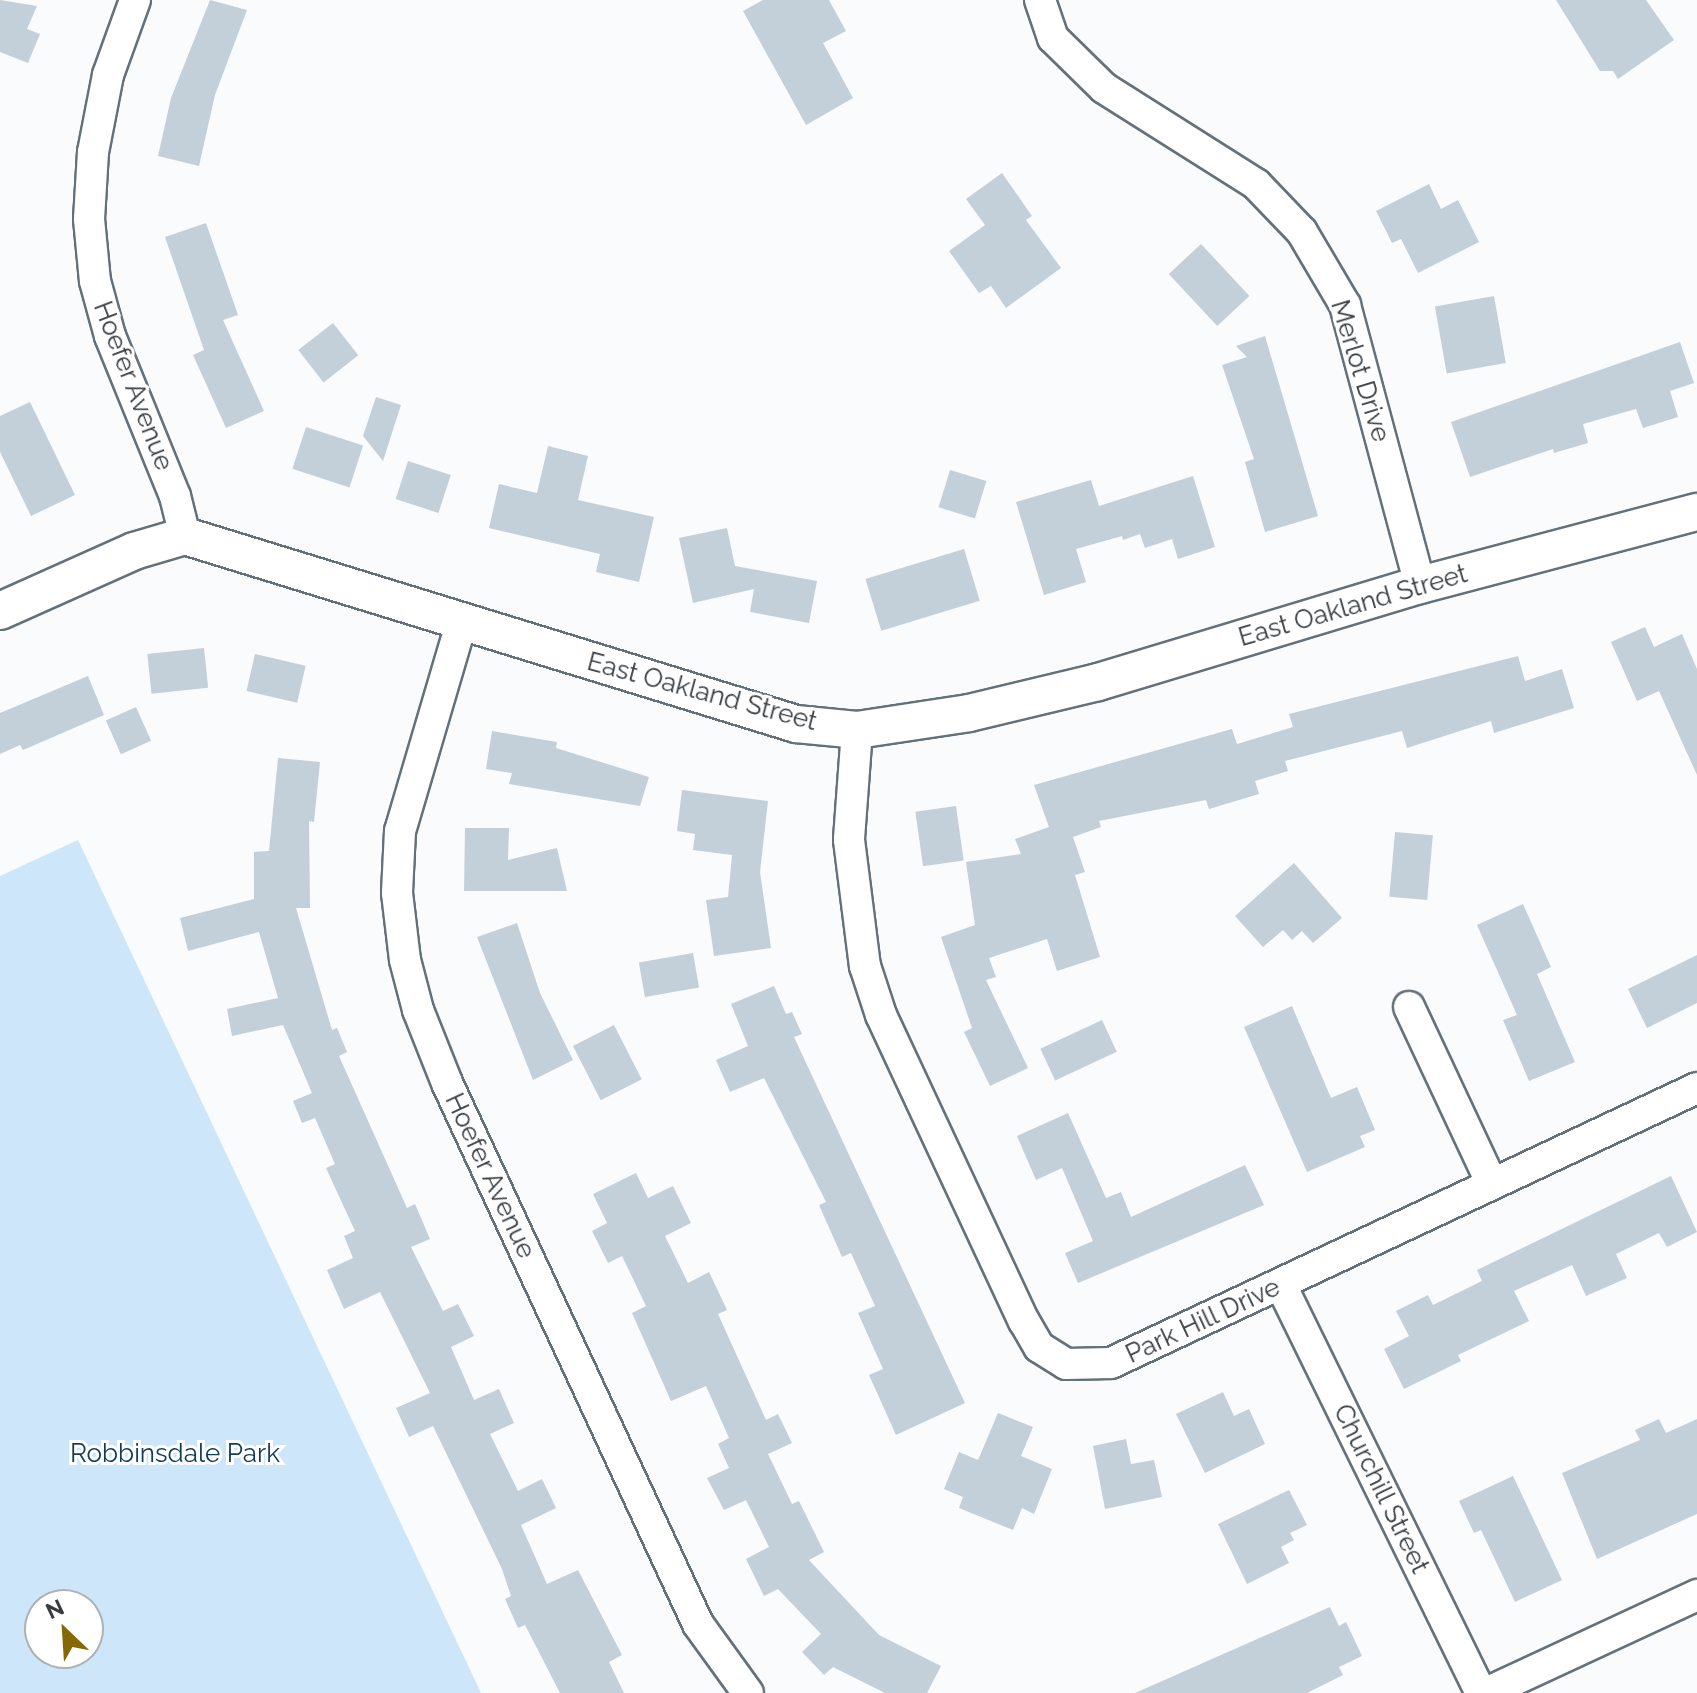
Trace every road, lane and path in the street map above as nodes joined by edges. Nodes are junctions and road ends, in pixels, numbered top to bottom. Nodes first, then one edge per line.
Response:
1 (135, 0) edge
2 (1040, 0) edge
3 (1697, 512) edge
4 (185, 536) junction
5 (1420, 585) junction
6 (0, 611) edge
7 (461, 624) junction
8 (857, 730) junction
9 (1409, 1007) dead end
10 (1697, 1088) edge
11 (1492, 1184) junction
12 (1281, 1285) junction
13 (1697, 1595) edge
14 (748, 1693) edge
15 (1483, 1693) edge

1 - 4 street, Hoefer Avenue
2 - 5 street, Merlot Drive
3 - 5 street, East Oakland Street
4 - 6 street
4 - 7 street, East Oakland Street
5 - 8 street, East Oakland Street
7 - 8 street, East Oakland Street
7 - 14 street, Hoefer Avenue
8 - 12 street, Park Hill Drive
9 - 11 street
10 - 11 street, Park Hill Drive
11 - 12 street, Park Hill Drive
12 - 15 street, Churchill Street
13 - 15 street

